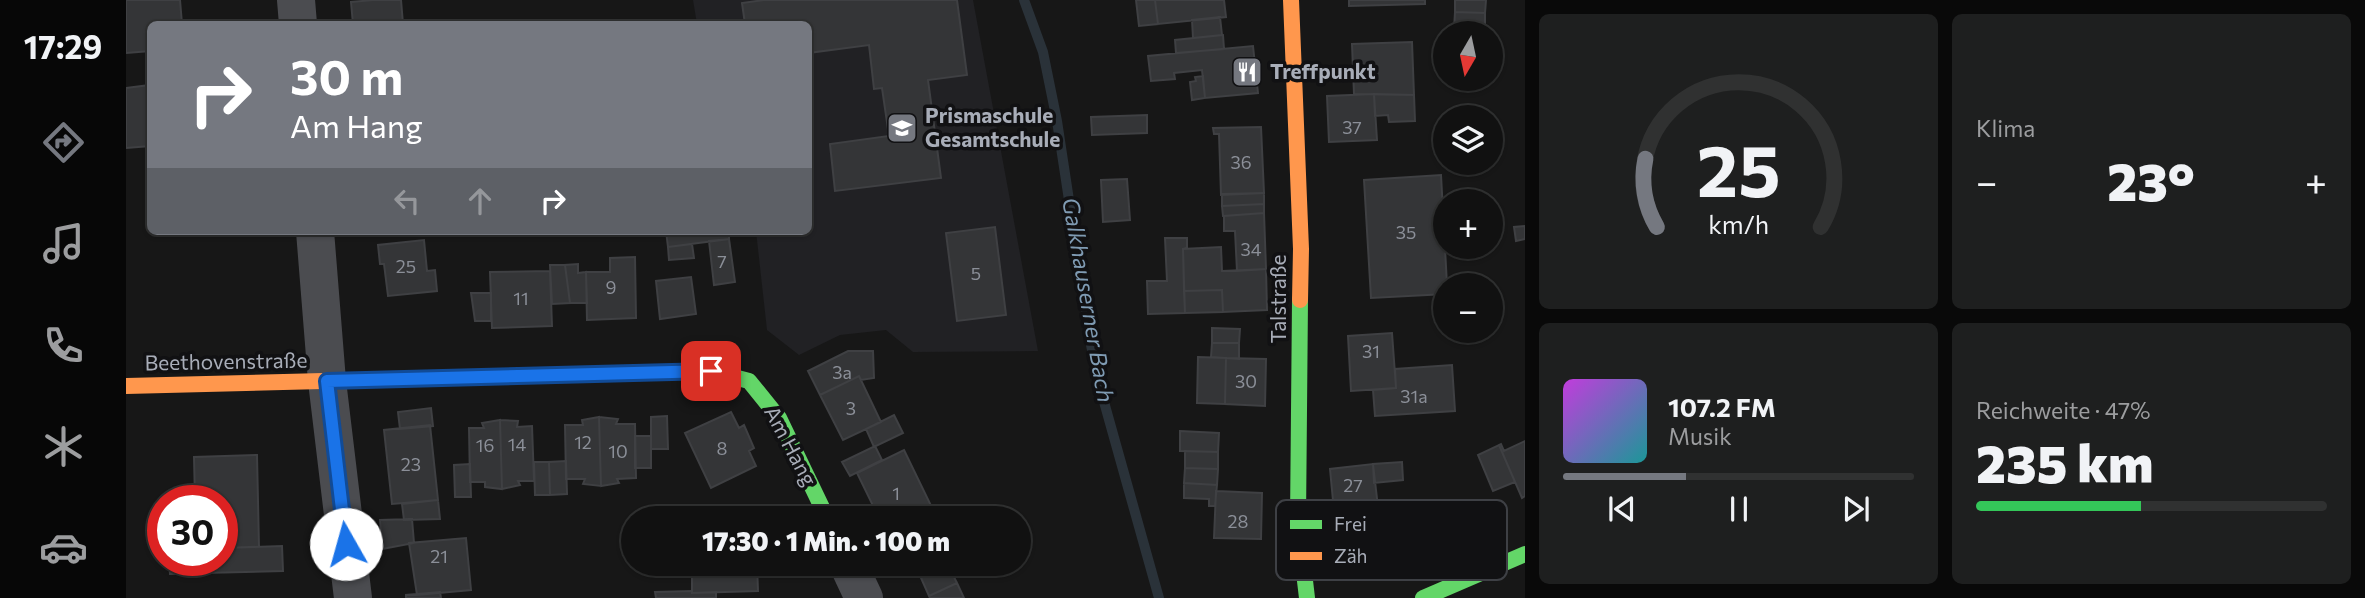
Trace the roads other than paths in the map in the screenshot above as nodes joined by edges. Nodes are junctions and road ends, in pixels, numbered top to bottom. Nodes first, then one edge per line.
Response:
1 (296, 0) edge
2 (1291, 0) edge
3 (298, 21) edge
4 (315, 235) edge
5 (327, 381) junction
6 (126, 386) edge
7 (1298, 500) edge
8 (821, 506) edge
9 (1525, 554) edge
10 (1507, 562) edge
11 (854, 576) edge
12 (1305, 580) edge
13 (1465, 580) edge
14 (353, 598) edge
15 (864, 598) edge
16 (1307, 598) edge
17 (1423, 598) edge

1 - 3 street
2 - 7 street, Talstraße
4 - 5 street
5 - 6 street, Beethovenstraße
5 - 8 street, Am Hang
5 - 14 street
9 - 10 street
11 - 15 street
12 - 16 street, Talstraße
13 - 17 street

